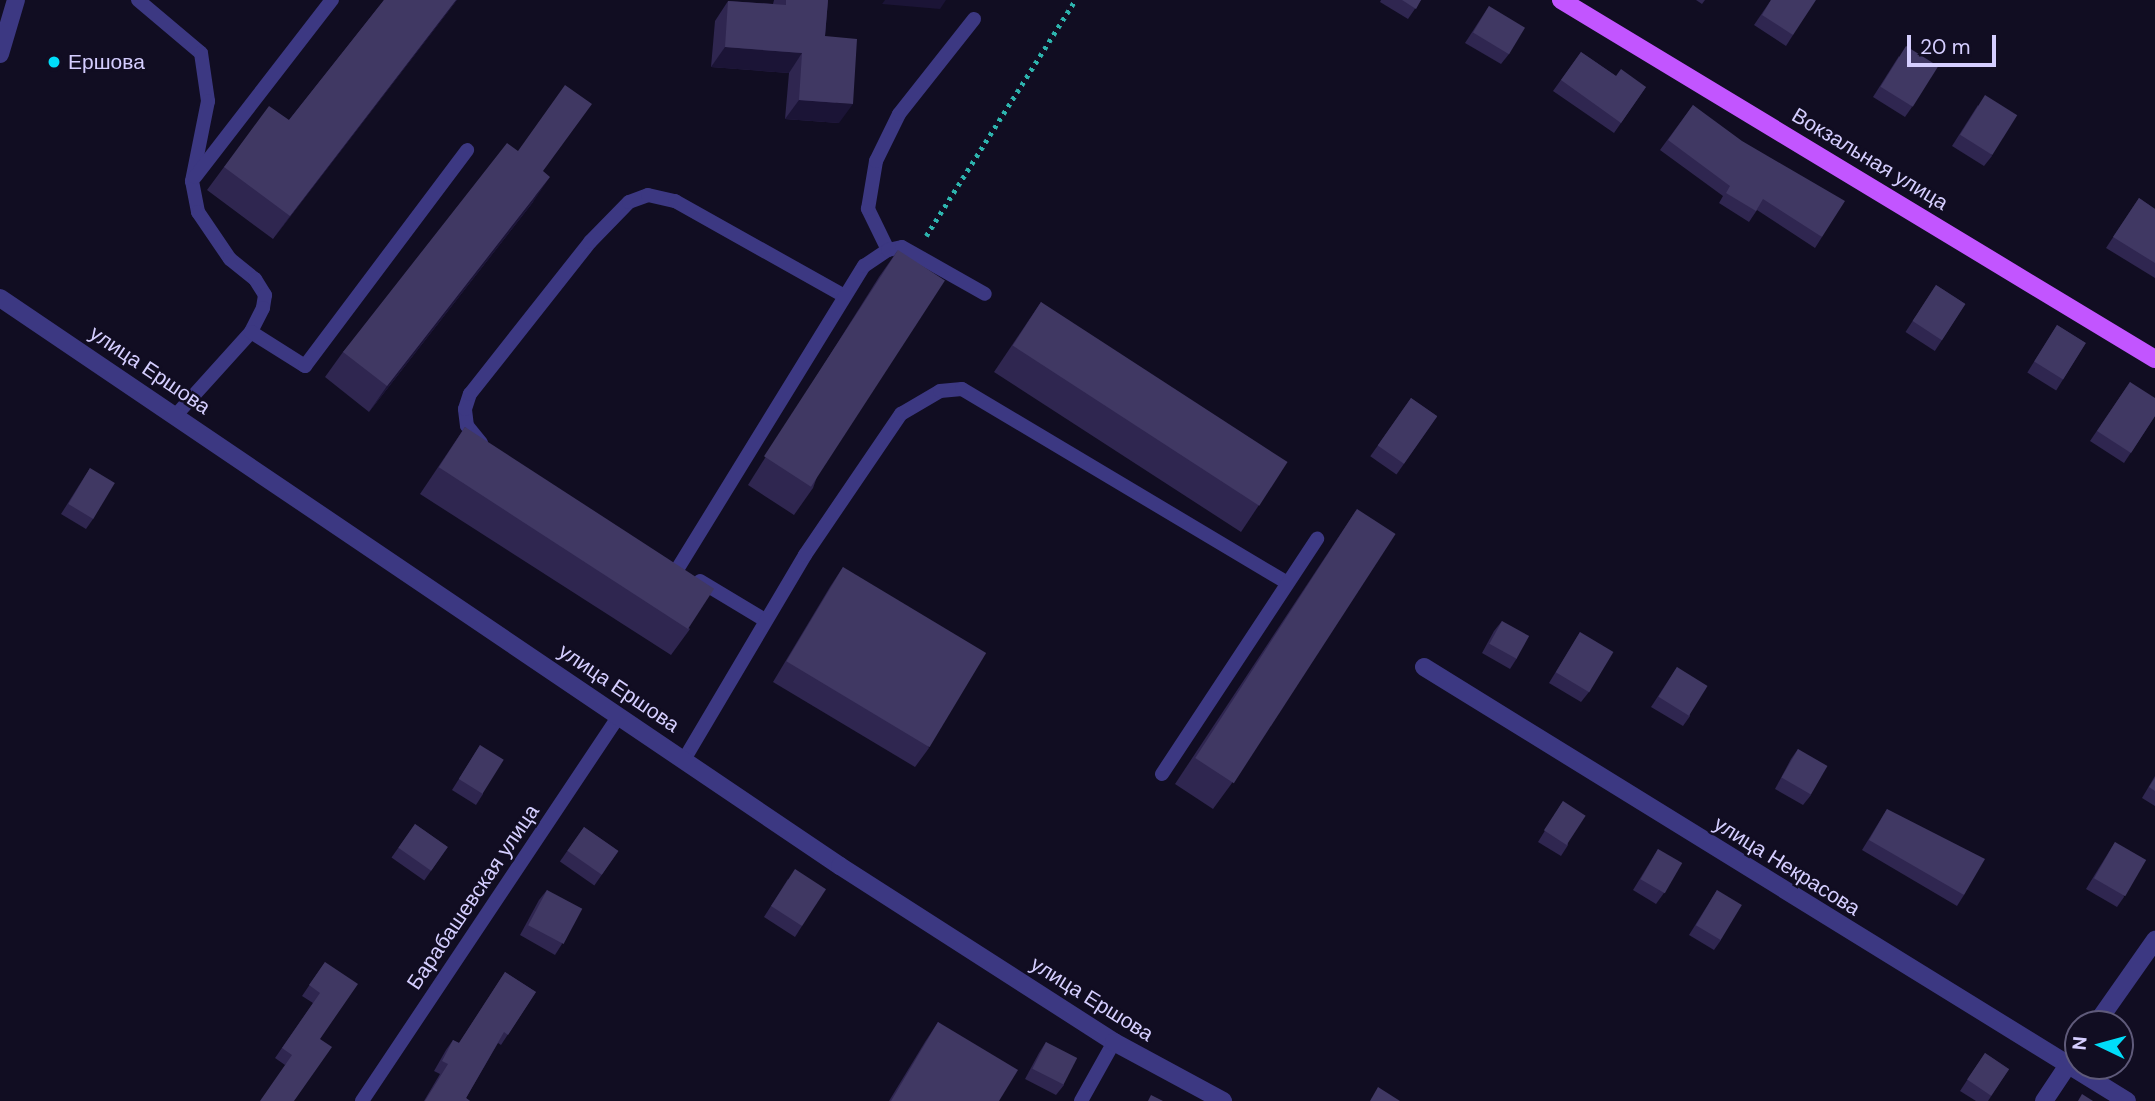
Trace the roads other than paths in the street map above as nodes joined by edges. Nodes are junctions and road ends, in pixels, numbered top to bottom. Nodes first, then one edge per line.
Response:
1 (16, 0) edge
2 (138, 0) edge
3 (332, 0) edge
4 (1561, 0) edge
5 (974, 19) dead end
6 (0, 54) edge
7 (467, 150) dead end
8 (192, 181) junction
9 (888, 250) junction
10 (985, 294) dead end
11 (844, 296) junction
12 (0, 298) edge
13 (251, 332) junction
14 (2155, 359) edge
15 (177, 414) junction
16 (490, 449) edge
17 (1317, 539) dead end
18 (1287, 583) junction
19 (765, 620) junction
20 (1424, 667) dead end
21 (619, 716) junction
22 (685, 758) junction
23 (1162, 774) dead end
24 (2155, 940) edge
25 (2106, 1010) edge
26 (1114, 1042) junction
27 (2064, 1065) edge
28 (2064, 1071) edge
29 (2090, 1080) edge
30 (362, 1101) edge
31 (1082, 1101) edge
32 (1223, 1101) edge
33 (2044, 1101) edge
34 (2127, 1101) edge

1 - 6 street
2 - 8 lane
3 - 8 lane
4 - 14 main road, Вокзальная улица
5 - 9 lane
7 - 13 lane
8 - 13 lane
9 - 10 lane
9 - 11 lane
11 - 16 lane
11 - 19 lane
12 - 15 street, улица Ершова
13 - 15 lane
15 - 21 street, улица Ершова
17 - 18 lane
18 - 19 lane
18 - 23 lane
19 - 22 lane
20 - 27 street, улица Некрасова
21 - 22 street, улица Ершова
21 - 30 lane, Барабашевская улица
22 - 26 street, улица Ершова
24 - 25 street
26 - 31 lane
26 - 32 street, улица Ершова
28 - 33 street
29 - 34 street, улица Некрасова

